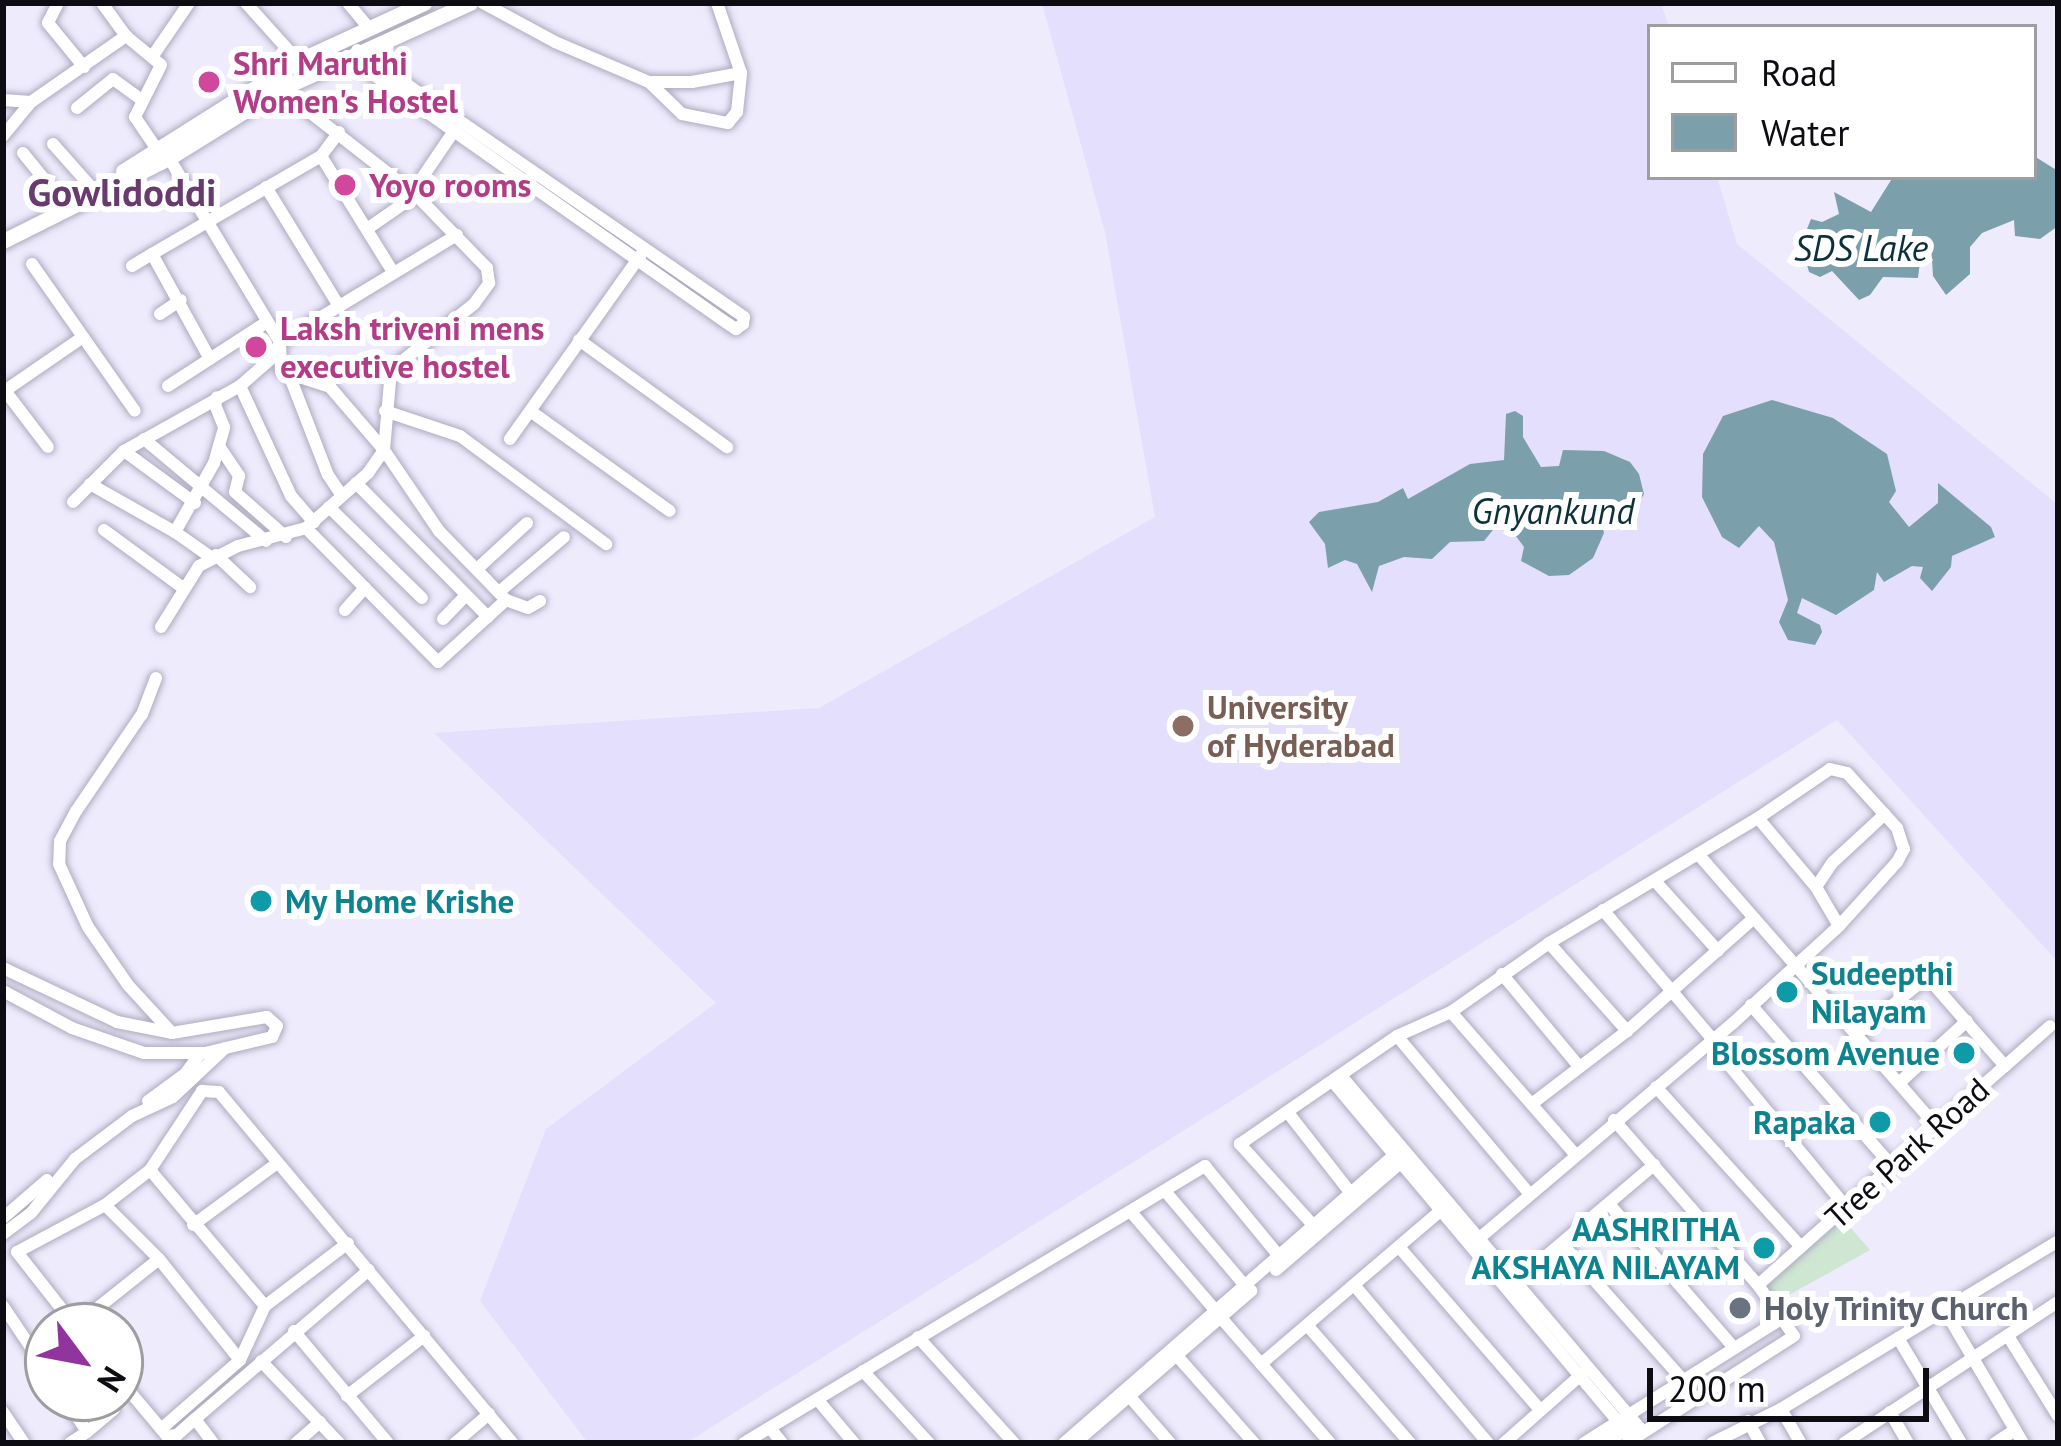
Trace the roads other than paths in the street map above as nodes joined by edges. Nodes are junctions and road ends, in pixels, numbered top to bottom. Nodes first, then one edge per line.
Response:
1 (58, 3) edge
2 (102, 3) edge
3 (189, 3) edge
4 (266, 3) edge
5 (348, 3) edge
6 (424, 3) edge
7 (470, 3) edge
8 (483, 3) edge
9 (717, 3) edge
10 (250, 9) edge
11 (366, 15) edge
12 (126, 36) junction
13 (351, 52) junction
14 (152, 57) junction
15 (298, 61) junction
16 (84, 67) junction
17 (741, 73) junction
18 (650, 82) junction
19 (280, 88) junction
20 (141, 99) junction
21 (3, 100) edge
22 (32, 102) junction
23 (235, 106) junction
24 (77, 108) dead end
25 (454, 117) junction
26 (340, 132) junction
27 (454, 133) junction
28 (3, 136) edge
29 (52, 144) dead end
30 (23, 153) dead end
31 (163, 154) junction
32 (321, 156) junction
33 (422, 178) dead end
34 (266, 187) junction
35 (93, 189) junction
36 (416, 195) junction
37 (65, 205) junction
38 (208, 220) junction
39 (367, 229) junction
40 (457, 235) junction
41 (3, 238) edge
42 (152, 254) junction
43 (640, 255) junction
44 (32, 265) dead end
45 (132, 266) dead end
46 (393, 272) junction
47 (181, 300) junction
48 (338, 306) junction
49 (160, 314) dead end
50 (267, 322) junction
51 (83, 337) junction
52 (579, 340) junction
53 (280, 342) junction
54 (210, 359) junction
55 (288, 373) junction
56 (168, 386) dead end
57 (240, 386) junction
58 (4, 391) edge
59 (217, 397) junction
60 (135, 411) dead end
61 (386, 411) junction
62 (533, 413) junction
63 (144, 439) junction
64 (510, 439) dead end
65 (219, 446) junction
66 (48, 447) dead end
67 (727, 447) dead end
68 (384, 449) junction
69 (124, 451) junction
70 (356, 483) junction
71 (90, 484) junction
72 (203, 488) junction
73 (343, 496) junction
74 (73, 502) dead end
75 (195, 503) junction
76 (329, 507) junction
77 (670, 511) dead end
78 (527, 523) dead end
79 (310, 525) junction
80 (104, 530) dead end
81 (176, 532) junction
82 (564, 537) dead end
83 (286, 538) junction
84 (266, 541) junction
85 (606, 544) dead end
86 (214, 557) junction
87 (477, 568) junction
88 (250, 586) dead end
89 (182, 587) junction
90 (365, 588) junction
91 (466, 596) junction
92 (502, 596) junction
93 (422, 598) dead end
94 (540, 601) dead end
95 (345, 610) dead end
96 (488, 617) junction
97 (443, 619) dead end
98 (160, 627) dead end
99 (156, 678) dead end
100 (1885, 814) junction
101 (1758, 818) junction
102 (1698, 854) junction
103 (1655, 881) junction
104 (1816, 887) junction
105 (1603, 910) junction
106 (1754, 918) junction
107 (1839, 926) junction
108 (1549, 943) junction
109 (1718, 951) junction
110 (1795, 964) junction
111 (3, 968) edge
112 (1502, 974) junction
113 (1672, 990) junction
114 (3, 991) edge
115 (1751, 1005) junction
116 (1451, 1012) junction
117 (1967, 1021) junction
118 (2050, 1026) dead end
119 (1628, 1031) junction
120 (172, 1033) junction
121 (1856, 1035) junction
122 (1397, 1036) junction
123 (1710, 1039) junction
124 (226, 1048) junction
125 (201, 1053) junction
126 (1577, 1064) junction
127 (2006, 1066) junction
128 (1337, 1080) junction
129 (1899, 1083) junction
130 (1656, 1087) junction
131 (1533, 1103) junction
132 (1288, 1114) junction
133 (1615, 1121) junction
134 (1937, 1127) junction
135 (1573, 1152) junction
136 (1402, 1156) junction
137 (276, 1164) junction
138 (1654, 1166) junction
139 (1892, 1166) junction
140 (150, 1170) junction
141 (1165, 1191) junction
142 (1527, 1191) junction
143 (1350, 1192) junction
144 (1609, 1204) junction
145 (105, 1205) junction
146 (1846, 1207) junction
147 (1441, 1210) junction
148 (1131, 1212) junction
149 (3, 1219) edge
150 (1312, 1224) junction
151 (193, 1225) junction
152 (3, 1235) edge
153 (1476, 1236) junction
154 (2058, 1241) edge
155 (348, 1243) junction
156 (1562, 1245) junction
157 (1399, 1247) junction
158 (1801, 1247) junction
159 (17, 1252) junction
160 (1279, 1256) junction
161 (159, 1259) junction
162 (369, 1270) junction
163 (1513, 1284) junction
164 (1758, 1285) junction
165 (1354, 1286) junction
166 (1247, 1288) junction
167 (1233, 1301) junction
168 (2053, 1305) edge
169 (3, 1306) edge
170 (266, 1306) junction
171 (1944, 1309) junction
172 (1218, 1315) junction
173 (1781, 1319) junction
174 (2058, 1323) edge
175 (1307, 1325) junction
176 (294, 1331) junction
177 (424, 1336) junction
178 (2008, 1336) junction
179 (24, 1337) edge
180 (918, 1337) junction
181 (1898, 1339) junction
182 (1734, 1348) junction
183 (1975, 1357) junction
184 (1178, 1358) junction
185 (240, 1360) junction
186 (261, 1361) junction
187 (1262, 1364) junction
188 (863, 1371) junction
189 (1583, 1373) junction
190 (1683, 1380) junction
191 (1928, 1386) junction
192 (347, 1396) junction
193 (1130, 1397) junction
194 (817, 1399) junction
195 (144, 1409) edge
196 (1781, 1409) junction
197 (1540, 1411) junction
198 (3, 1412) edge
199 (1890, 1412) junction
200 (489, 1414) junction
201 (2058, 1416) edge
202 (195, 1419) junction
203 (1748, 1421) junction
204 (80, 1422) edge
205 (99, 1422) edge
206 (320, 1422) junction
207 (770, 1428) junction
208 (1631, 1429) edge
209 (161, 1430) junction
210 (2015, 1430) junction
211 (87, 1432) junction
212 (1085, 1440) edge
213 (1851, 1441) edge
214 (24, 1443) edge
215 (70, 1443) edge
216 (214, 1443) edge
217 (296, 1443) edge
218 (339, 1443) edge
219 (388, 1443) edge
220 (455, 1443) edge
221 (513, 1443) edge
222 (744, 1443) edge
223 (782, 1443) edge
224 (854, 1443) edge
225 (929, 1443) edge
226 (1013, 1443) edge
227 (1064, 1443) edge
228 (1170, 1443) edge
229 (1254, 1443) edge
230 (1330, 1443) edge
231 (1410, 1443) edge
232 (1488, 1443) edge
233 (1504, 1443) edge
234 (1584, 1443) edge
235 (1604, 1443) edge
236 (1712, 1443) edge
237 (1760, 1443) edge
238 (1801, 1443) edge
239 (1908, 1443) edge
240 (1961, 1443) edge
241 (1995, 1443) edge
242 (2023, 1443) edge

1 - 16 street
2 - 12 street
3 - 14 street
4 - 10 street
5 - 11 street
6 - 11 main road
7 - 13 main road
8 - 18 street
9 - 17 street
10 - 15 street
11 - 15 main road
12 - 14 street
12 - 16 street
13 - 19 main road
13 - 25 street
13 - 27 street
14 - 20 street
15 - 23 main road
16 - 22 street
17 - 18 street
17 - 18 street
19 - 23 main road
19 - 26 street
20 - 24 street
20 - 31 street
21 - 22 street
22 - 28 street
23 - 31 main road
25 - 27 street
25 - 43 street
26 - 32 street
26 - 36 street
27 - 33 street
27 - 43 street
29 - 35 street
30 - 37 street
31 - 35 main road
31 - 38 street
31 - 41 main road
32 - 34 street
32 - 39 street
34 - 38 street
34 - 48 street
35 - 37 main road
36 - 39 street
36 - 40 street
37 - 41 main road
38 - 42 street
38 - 50 street
39 - 46 street
40 - 46 street
40 - 61 street
42 - 45 street
42 - 47 street
43 - 43 street
43 - 52 street
44 - 51 street
46 - 48 street
47 - 49 street
47 - 54 street
48 - 53 street
50 - 53 street
50 - 54 street
51 - 58 street
51 - 60 street
52 - 62 street
52 - 67 street
53 - 55 street
53 - 57 street
54 - 56 street
55 - 68 street
55 - 73 street
57 - 59 street
57 - 79 street
58 - 66 street
59 - 63 street
59 - 65 street
61 - 68 street
61 - 85 street
62 - 64 street
62 - 77 street
63 - 69 street
63 - 72 street
65 - 72 street
65 - 83 street
68 - 70 street
68 - 87 street
69 - 71 street
69 - 75 street
70 - 73 street
70 - 91 street
71 - 74 street
71 - 81 street
72 - 75 street
72 - 84 street
73 - 76 street
75 - 81 street
76 - 79 street
76 - 93 street
78 - 87 street
79 - 83 street
79 - 90 street
80 - 89 street
81 - 86 street
82 - 92 street
83 - 84 street
84 - 86 street
86 - 88 street
86 - 89 street
87 - 92 street
89 - 98 street
90 - 95 street
90 - 96 street
91 - 96 street
91 - 97 street
92 - 94 street
92 - 96 street
99 - 120 street
100 - 101 street
100 - 104 street
100 - 107 street
101 - 102 street
101 - 104 street
102 - 103 street
102 - 106 street
103 - 105 street
103 - 109 street
104 - 107 street
105 - 108 street
105 - 113 street
106 - 109 street
106 - 110 street
107 - 110 street
108 - 112 street
108 - 119 street
109 - 113 street
110 - 115 street
110 - 121 street
111 - 120 street
112 - 116 street
112 - 126 street
113 - 119 street
113 - 123 street
114 - 125 street
115 - 123 street
115 - 139 street
116 - 122 street
116 - 131 street
117 - 121 street, Tree Park Road
117 - 127 street, Tree Park Road
117 - 129 street
118 - 127 street
119 - 126 street
120 - 124 street
121 - 129 street
122 - 128 street
122 - 142 street
123 - 130 street
123 - 133 street
123 - 146 street
124 - 125 street
124 - 152 street
125 - 149 street
126 - 131 street
127 - 134 street, Tree Park Road
128 - 132 street
128 - 136 street
129 - 134 street
130 - 133 street
130 - 158 street
131 - 135 street
132 - 143 street
132 - 150 street
133 - 135 street
133 - 138 street
133 - 153 street
134 - 139 street, Tree Park Road
135 - 142 street
136 - 143 street
136 - 147 street
136 - 153 street
136 - 167 street
137 - 140 street
137 - 151 street
137 - 155 street
138 - 144 street
138 - 164 street
139 - 146 street, Tree Park Road
140 - 145 street
140 - 151 street
141 - 148 street
141 - 160 street
141 - 166 street
142 - 153 street
143 - 150 street
144 - 156 street
144 - 182 street
145 - 159 street
145 - 161 street
146 - 158 street, Tree Park Road
147 - 153 street
147 - 157 street
148 - 172 street
148 - 180 street
150 - 160 street
151 - 170 street
152 - 159 street
153 - 163 street
154 - 171 street
155 - 162 street
155 - 170 street
156 - 163 street
156 - 190 street
157 - 165 street
157 - 197 street
158 - 164 street, Tree Park Road
159 - 161 street
160 - 166 street
161 - 185 street
162 - 176 street
162 - 177 street
163 - 189 street
163 - 208 street
164 - 173 street
165 - 175 street
165 - 232 street
166 - 167 street
167 - 172 street
168 - 174 street
168 - 178 street
169 - 179 street
170 - 185 street
171 - 181 street
171 - 183 street
172 - 184 street
172 - 187 street
172 - 227 street
173 - 182 street
173 - 208 street
175 - 187 street
175 - 231 street
176 - 186 street
176 - 192 street
177 - 192 street
177 - 200 street
178 - 183 street
178 - 201 street
180 - 188 street
180 - 226 street
181 - 191 street
181 - 196 street
182 - 190 street
183 - 191 street
183 - 210 street
184 - 193 street
184 - 229 street
185 - 209 street
186 - 202 street
186 - 206 street
187 - 230 street
188 - 194 street
188 - 225 street
189 - 197 street
189 - 208 street
190 - 208 street
191 - 199 street
191 - 240 street
192 - 219 street
193 - 212 street
193 - 228 street
194 - 207 street
194 - 224 street
195 - 209 street
196 - 203 street
196 - 238 street
197 - 233 street
198 - 214 street
199 - 213 street
199 - 239 street
200 - 220 street
200 - 221 street
202 - 209 street
202 - 216 street
203 - 236 street
203 - 237 street
204 - 211 street
205 - 211 street
206 - 217 street
206 - 218 street
207 - 222 street
207 - 223 street
208 - 234 street
208 - 235 street
210 - 241 street
210 - 242 street
211 - 215 street

